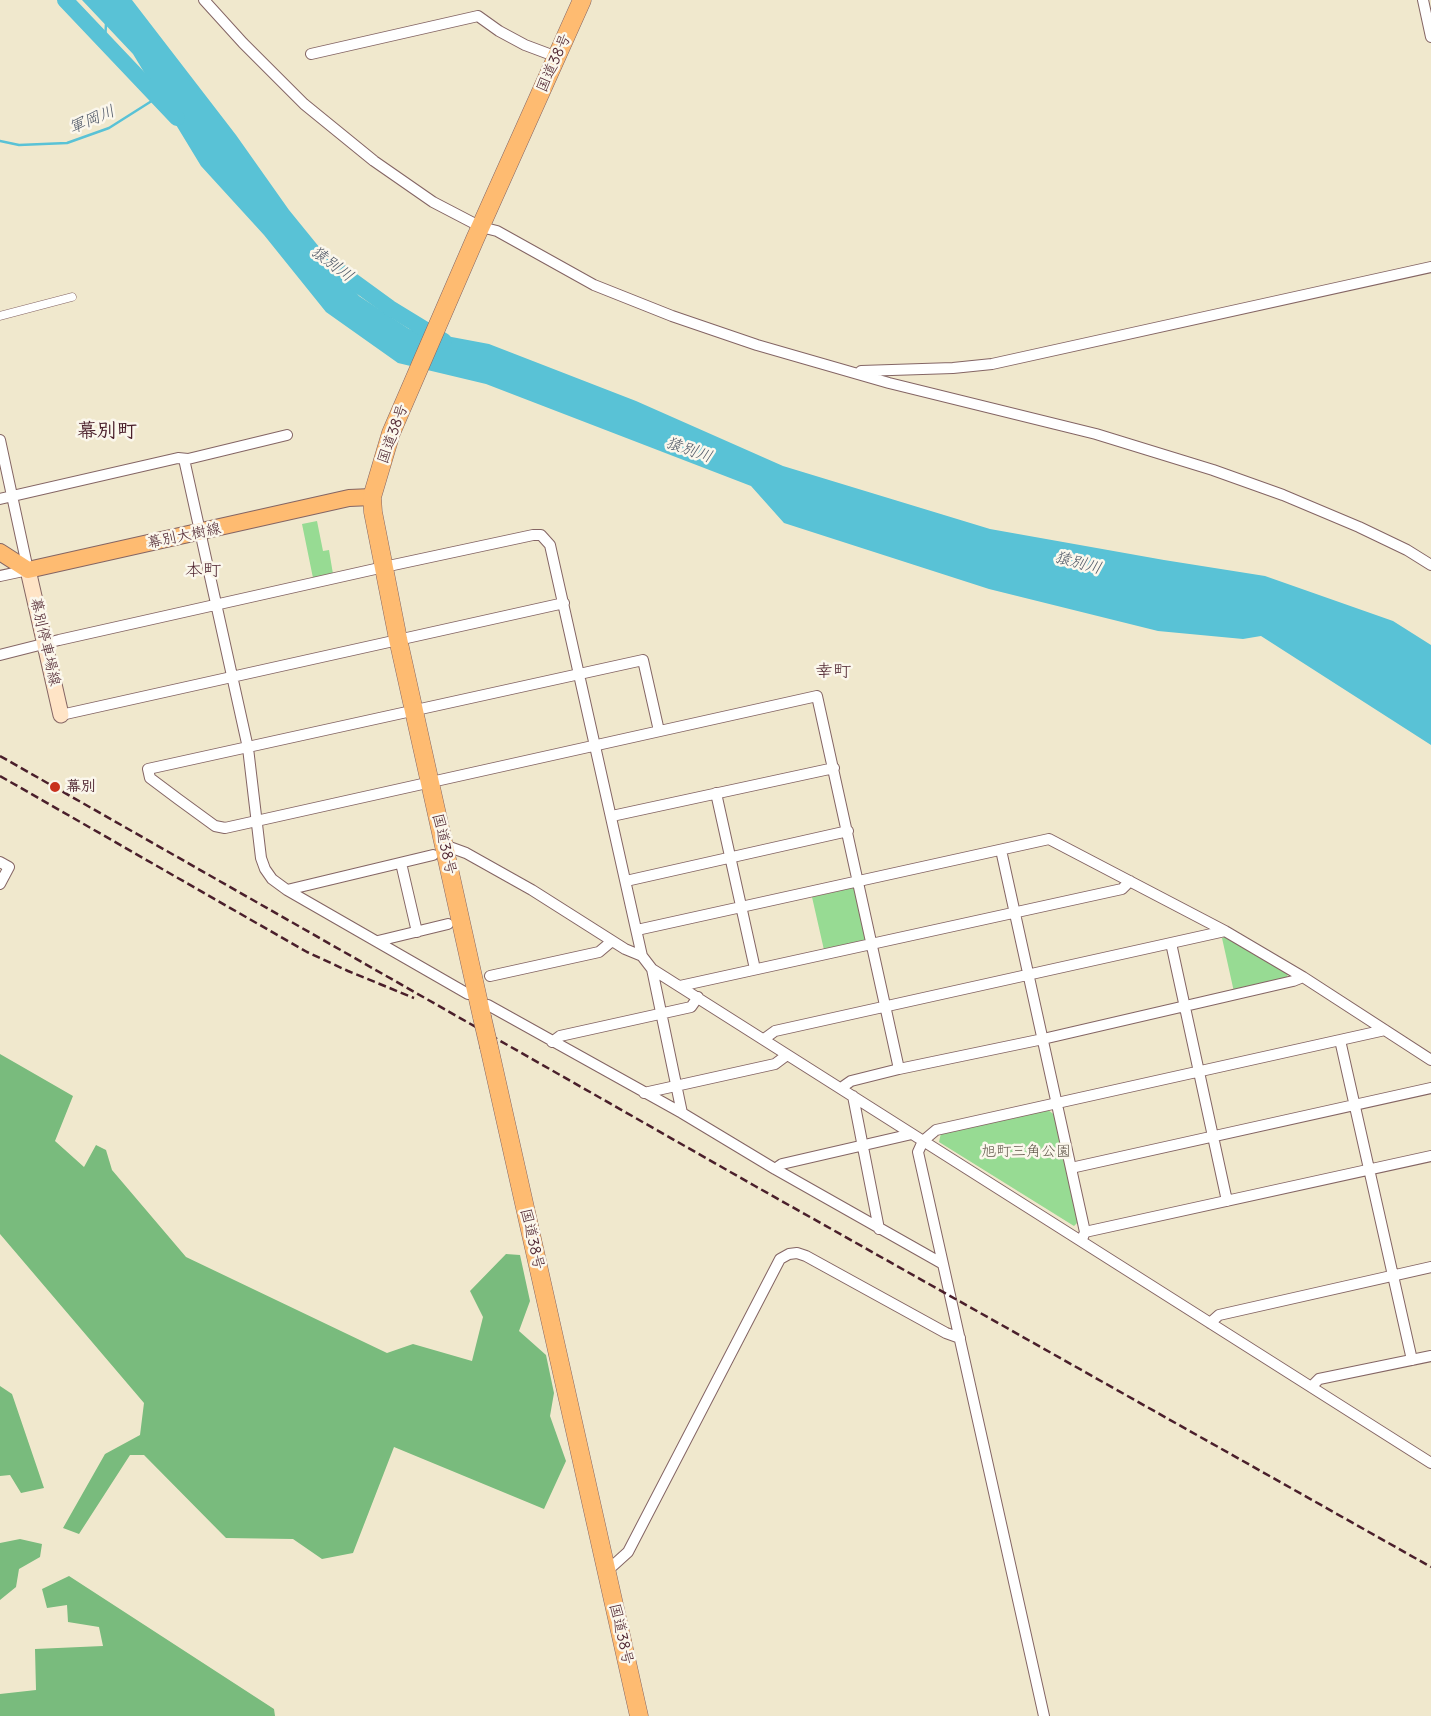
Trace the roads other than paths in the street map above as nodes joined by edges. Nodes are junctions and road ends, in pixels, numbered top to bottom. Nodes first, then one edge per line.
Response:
1 (204, 0) edge
2 (582, 0) edge
3 (1423, 0) edge
4 (1431, 37) edge
5 (311, 54) dead end
6 (557, 57) junction
7 (478, 233) junction
8 (1431, 267) edge
9 (72, 297) dead end
10 (0, 316) edge
11 (853, 371) junction
12 (287, 435) dead end
13 (0, 440) edge
14 (184, 460) junction
15 (12, 496) junction
16 (372, 497) junction
17 (0, 499) edge
18 (200, 532) junction
19 (0, 552) edge
20 (1431, 565) edge
21 (384, 568) junction
22 (28, 570) junction
23 (0, 576) edge
24 (564, 603) junction
25 (216, 605) junction
26 (398, 639) junction
27 (45, 644) junction
28 (0, 655) edge
29 (580, 674) junction
30 (232, 676) junction
31 (414, 711) junction
32 (61, 715) joint
33 (659, 731) junction
34 (595, 745) junction
35 (248, 748) junction
36 (834, 768) junction
37 (430, 782) junction
38 (716, 794) junction
39 (612, 816) junction
40 (256, 821) junction
41 (848, 831) junction
42 (439, 850) junction
43 (1001, 850) junction
44 (730, 857) junction
45 (0, 862) edge
46 (400, 863) junction
47 (626, 881) junction
48 (858, 881) junction
49 (1130, 881) junction
50 (0, 884) edge
51 (287, 890) junction
52 (741, 906) junction
53 (1015, 912) junction
54 (448, 924) dead end
55 (637, 930) junction
56 (1225, 931) junction
57 (417, 932) junction
58 (378, 941) junction
59 (612, 941) junction
60 (1171, 943) junction
61 (872, 944) junction
62 (642, 956) junction
63 (652, 969) junction
64 (755, 969) junction
65 (1029, 975) junction
66 (490, 976) dead end
67 (1303, 977) junction
68 (680, 986) junction
69 (468, 994) dead end
70 (698, 997) junction
71 (886, 1006) junction
72 (1185, 1006) junction
73 (485, 1011) junction
74 (661, 1014) junction
75 (1385, 1030) junction
76 (1043, 1038) junction
77 (764, 1039) junction
78 (1340, 1040) junction
79 (552, 1042) junction
80 (787, 1055) junction
81 (1431, 1060) edge
82 (899, 1069) junction
83 (1200, 1072) junction
84 (676, 1086) junction
85 (841, 1088) junction
86 (1431, 1088) edge
87 (644, 1093) junction
88 (853, 1096) junction
89 (1057, 1102) junction
90 (1355, 1106) junction
91 (682, 1113) junction
92 (912, 1134) junction
93 (1214, 1137) junction
94 (923, 1141) junction
95 (863, 1146) junction
96 (1431, 1156) edge
97 (1071, 1168) junction
98 (776, 1169) junction
99 (1369, 1170) junction
100 (1227, 1201) junction
101 (879, 1229) junction
102 (1083, 1237) junction
103 (943, 1264) junction
104 (1431, 1268) edge
105 (1393, 1276) junction
106 (1210, 1323) junction
107 (960, 1338) junction
108 (1431, 1356) edge
109 (1412, 1360) junction
110 (1311, 1387) junction
111 (1431, 1464) edge
112 (607, 1571) junction
113 (640, 1716) edge
114 (1044, 1716) edge

1 - 7 street
2 - 6 highway, 国道38号
3 - 4 street
5 - 6 street
6 - 7 highway, 国道38号
7 - 11 street
7 - 16 highway, 国道38号
8 - 11 street
9 - 10 street
11 - 20 street
12 - 14 street
13 - 15 street
14 - 15 street
14 - 18 street
15 - 17 street
15 - 22 street
16 - 18 main road, 幕別大樹線
16 - 21 highway, 国道38号
18 - 22 main road, 幕別大樹線
18 - 25 street
19 - 22 main road
21 - 24 street
21 - 25 street
21 - 26 highway, 国道38号
22 - 23 street
22 - 27 main road, 幕別停車場線
24 - 26 street
24 - 29 street
25 - 27 street
25 - 30 street
26 - 30 street
26 - 31 highway, 国道38号
27 - 28 street
27 - 32 main road, 幕別停車場線
29 - 31 street
29 - 33 street
29 - 34 street
30 - 32 street
30 - 35 street
31 - 35 street
31 - 37 highway, 国道38号
33 - 34 street
33 - 36 street
34 - 37 street
34 - 39 street
35 - 40 street
35 - 40 street
36 - 38 street
36 - 41 street
37 - 40 street
37 - 42 highway, 国道38号
38 - 39 street
38 - 44 street
39 - 47 street
40 - 51 street
41 - 44 street
41 - 48 street
42 - 46 street
42 - 59 street
42 - 73 highway, 国道38号
43 - 48 street
43 - 49 street
43 - 53 street
44 - 47 street
44 - 52 street
45 - 50 street
46 - 51 street
46 - 57 street
47 - 55 street
48 - 52 street
48 - 61 street
49 - 53 street
49 - 56 street
51 - 58 street
52 - 55 street
52 - 64 street
53 - 61 street
53 - 65 street
54 - 57 street
55 - 62 street
56 - 60 street
56 - 67 street
57 - 58 street
58 - 69 street
59 - 62 street
59 - 66 street
60 - 65 street
60 - 72 street
61 - 64 street
61 - 71 street
62 - 63 street
63 - 68 street
63 - 74 street
64 - 68 street
65 - 71 street
65 - 76 street
67 - 72 street
67 - 75 street
68 - 70 street
70 - 74 street
70 - 77 street
71 - 77 street
71 - 82 street
72 - 76 street
72 - 83 street
73 - 79 street
73 - 112 highway, 国道38号, bridge
74 - 79 street
74 - 84 street
75 - 78 street
75 - 81 street
76 - 82 street
76 - 89 street
77 - 80 street
78 - 83 street
78 - 90 street
79 - 87 street
80 - 84 street
80 - 85 street
82 - 85 street
83 - 89 street
83 - 93 street
84 - 87 street
84 - 91 street
85 - 88 street
86 - 90 street
87 - 91 street
88 - 92 street
88 - 95 street
89 - 94 street
89 - 97 street
90 - 93 street
90 - 99 street
91 - 98 street
92 - 94 street
92 - 95 street
93 - 97 street
93 - 100 street
94 - 102 street
94 - 103 street
95 - 98 street
95 - 101 street
96 - 99 street
97 - 102 street
98 - 101 street
99 - 100 street
99 - 105 street
100 - 102 street
101 - 103 street
102 - 106 street
103 - 107 street
104 - 105 street
105 - 106 street
105 - 109 street
106 - 110 street
107 - 112 street
107 - 114 street
108 - 109 street
109 - 110 street
110 - 111 street
112 - 113 highway, 国道38号

